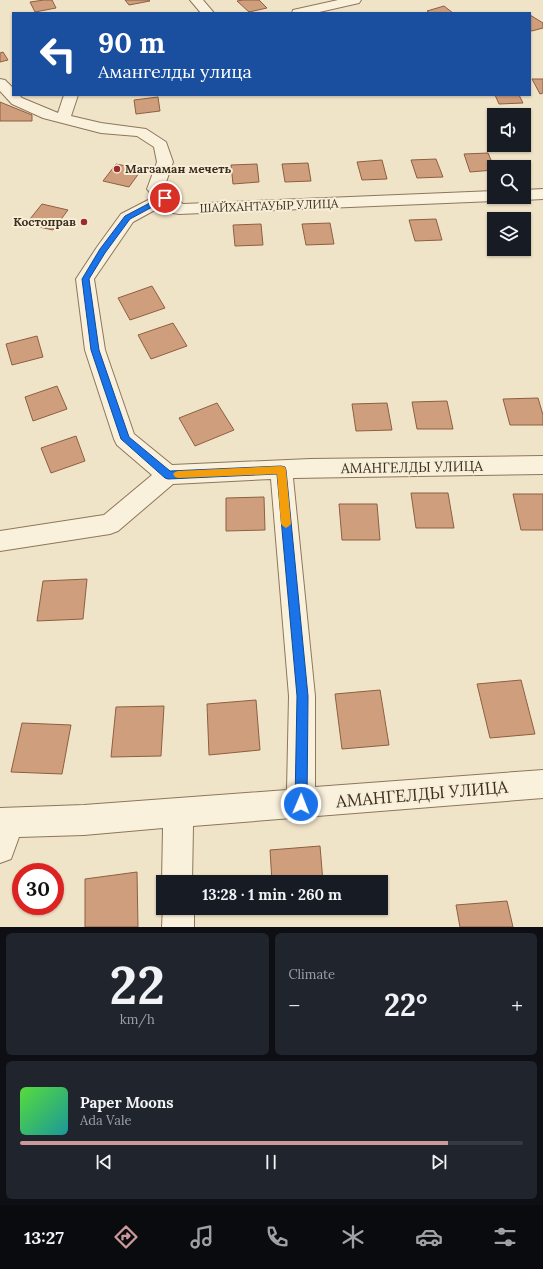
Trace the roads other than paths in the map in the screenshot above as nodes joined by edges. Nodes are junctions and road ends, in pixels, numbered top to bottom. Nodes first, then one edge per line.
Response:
1 (196, 0) edge
2 (353, 0) edge
3 (207, 12) edge
4 (302, 12) edge
5 (12, 80) edge
6 (0, 83) edge
7 (12, 96) edge
8 (12, 96) edge
9 (71, 96) edge
10 (63, 119) junction
11 (543, 194) edge
12 (531, 195) edge
13 (487, 196) edge
14 (165, 198) junction
15 (543, 465) edge
16 (281, 470) junction
17 (168, 475) junction
18 (0, 541) edge
19 (543, 784) edge
20 (301, 804) junction
21 (178, 813) junction
22 (3, 831) edge
23 (177, 875) edge
24 (178, 915) edge
25 (178, 927) edge

1 - 3 street
2 - 4 street
5 - 6 street
6 - 7 street, ШАЙХАНТАУЫР УЛИЦА
8 - 10 street, ШАЙХАНТАУЫР УЛИЦА
9 - 10 street
10 - 14 street, ШАЙХАНТАУЫР УЛИЦА
11 - 12 street
13 - 14 street, ШАЙХАНТАУЫР УЛИЦА
14 - 17 street
15 - 16 street, АМАНГЕЛДЫ УЛИЦА
16 - 17 street, АМАНГЕЛДЫ УЛИЦА
16 - 20 street
17 - 18 street
19 - 20 street, АМАНГЕЛДЫ УЛИЦА
20 - 21 street, АМАНГЕЛДЫ УЛИЦА
21 - 22 street, АМАНГЕЛДЫ УЛИЦА
21 - 23 street
24 - 25 street

